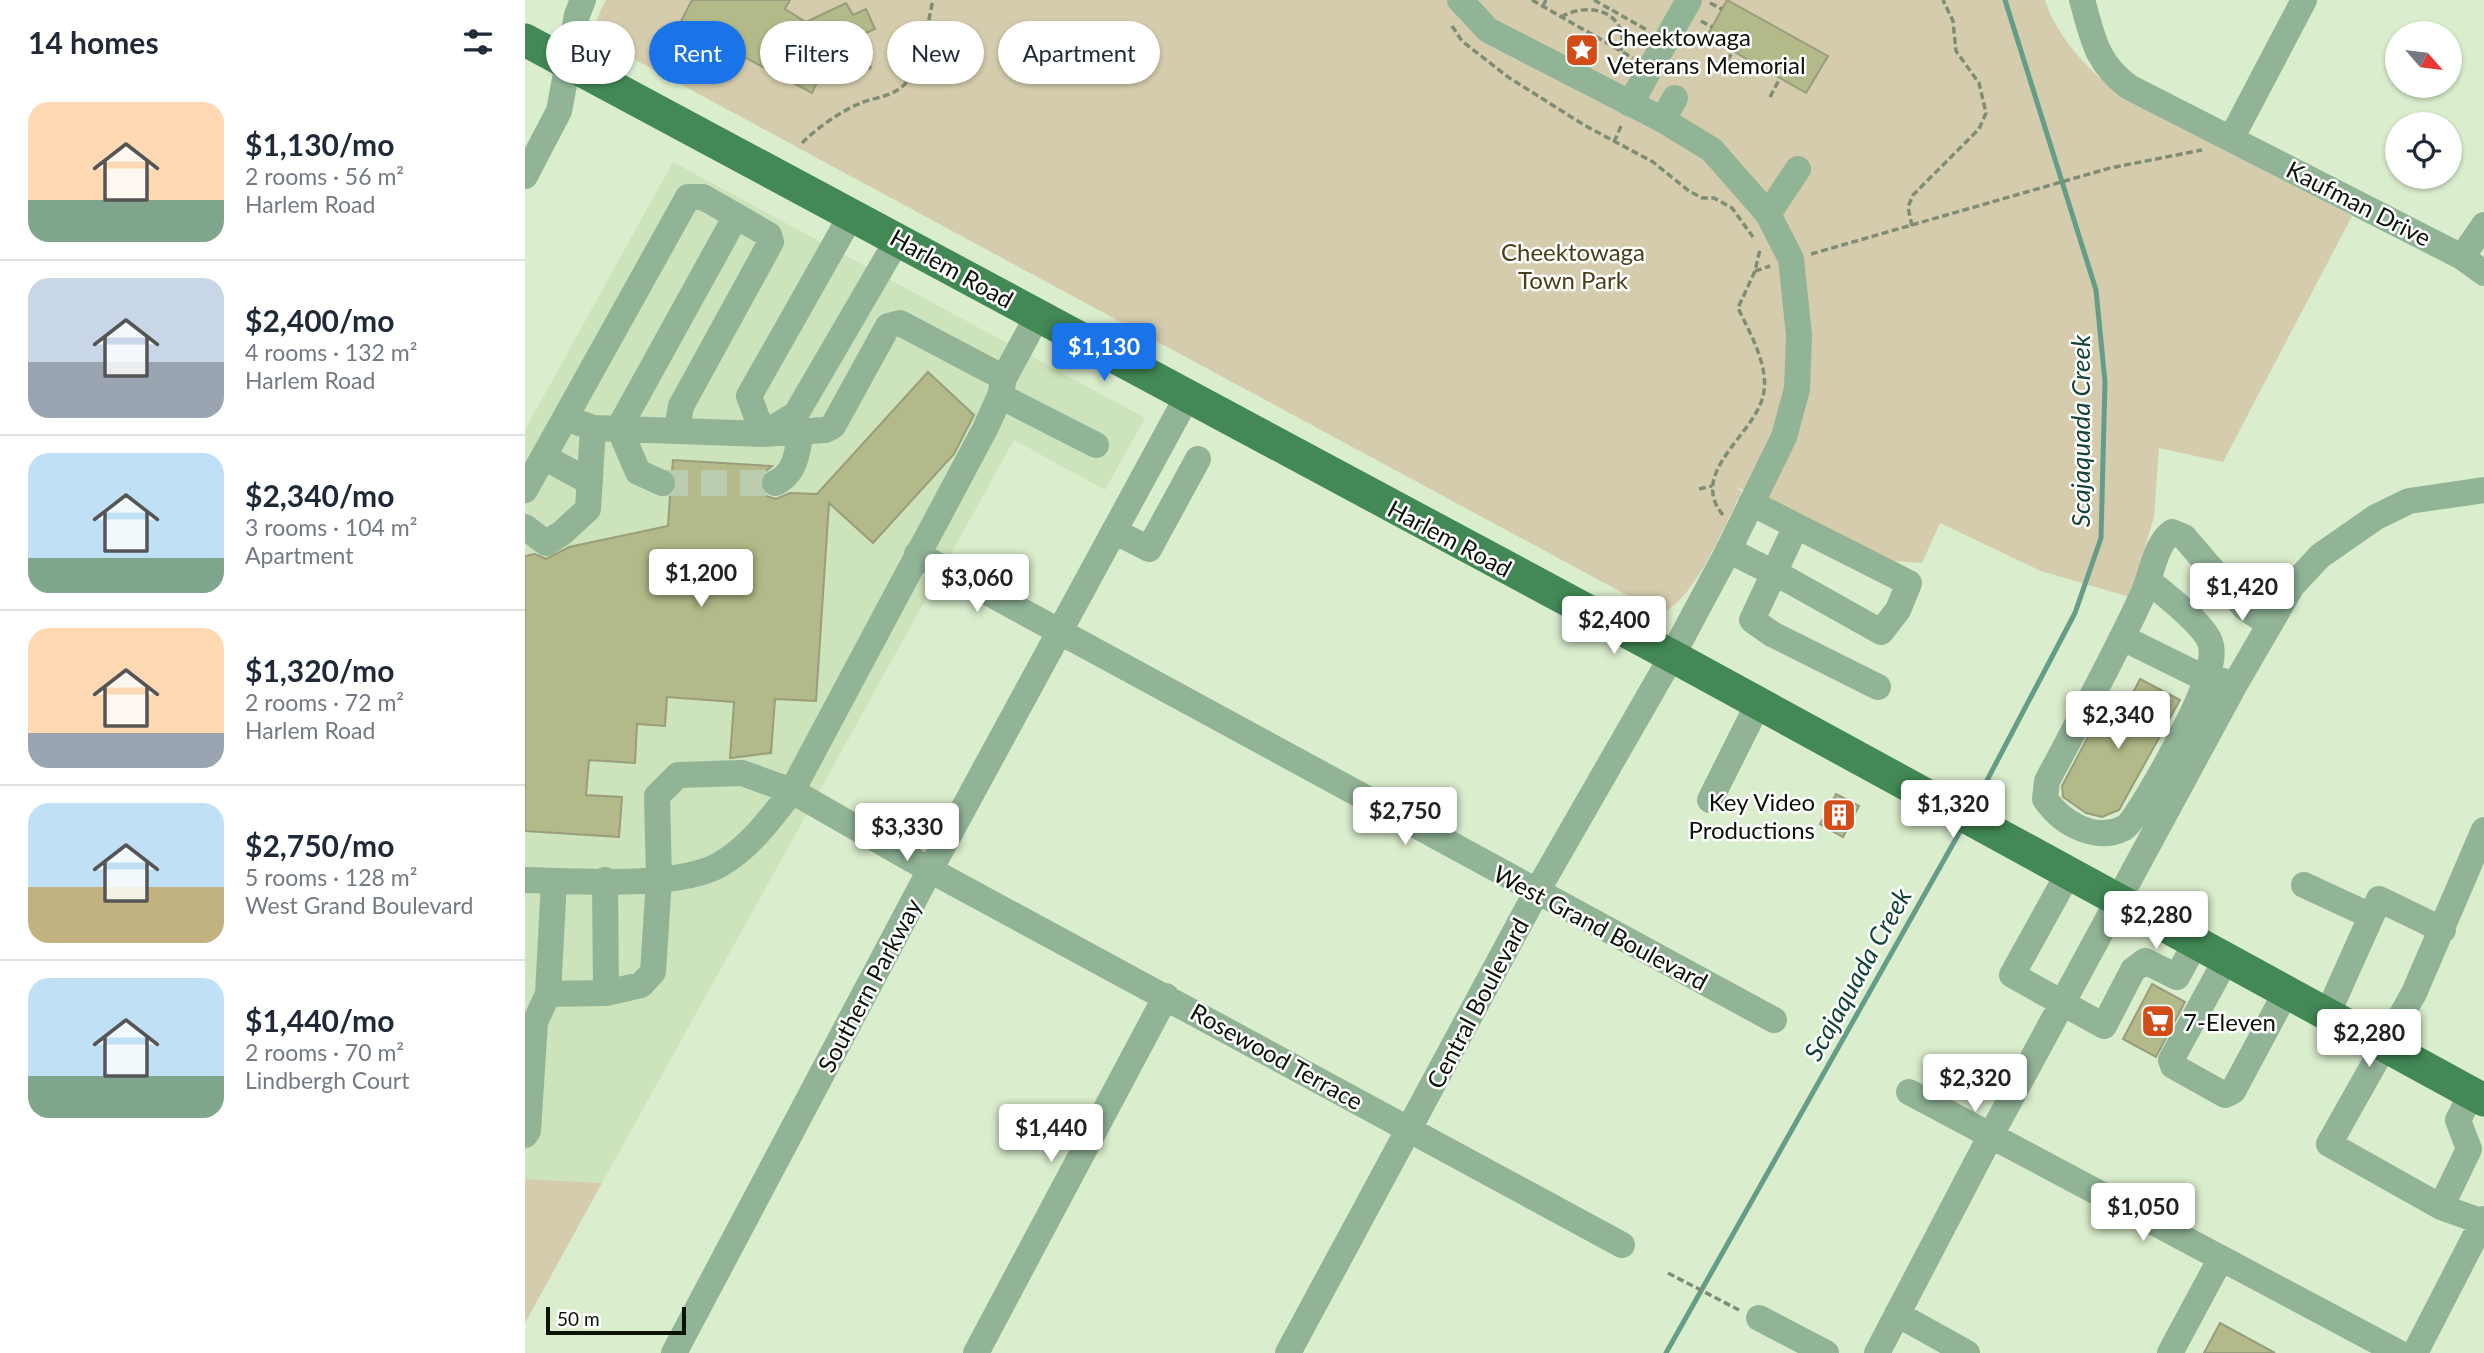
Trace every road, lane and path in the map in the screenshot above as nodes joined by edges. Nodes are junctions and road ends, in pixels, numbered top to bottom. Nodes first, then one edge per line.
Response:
1 (583, 0) edge
2 (933, 0) edge
3 (1532, 0) edge
4 (1546, 0) edge
5 (1594, 0) edge
6 (1689, 0) edge
7 (1706, 0) edge
8 (1943, 0) edge
9 (2082, 0) edge
10 (2304, 0) edge
11 (1543, 6) junction
12 (1722, 9) dead end
13 (1454, 10) edge
14 (1561, 17) junction
15 (578, 21) edge
16 (525, 40) edge
17 (1666, 41) junction
18 (546, 51) edge
19 (1621, 51) junction
20 (1733, 51) dead end
21 (1650, 68) junction
22 (1722, 69) dead end
23 (1780, 78) dead end
24 (564, 84) edge
25 (607, 84) edge
26 (1770, 97) dead end
27 (1630, 104) junction
28 (2232, 137) junction
29 (802, 143) dead end
30 (1798, 169) dead end
31 (525, 176) edge
32 (852, 214) junction
33 (1768, 214) junction
34 (736, 216) junction
35 (2484, 225) edge
36 (1912, 226) junction
37 (898, 239) junction
38 (2462, 257) junction
39 (1791, 259) junction
40 (1755, 271) junction
41 (2484, 273) edge
42 (1038, 315) junction
43 (1002, 387) junction
44 (1187, 397) junction
45 (566, 418) junction
46 (606, 428) junction
47 (677, 429) junction
48 (801, 432) junction
49 (763, 434) junction
50 (1095, 445) dead end
51 (544, 457) junction
52 (1198, 459) dead end
53 (1150, 465) junction
54 (590, 482) junction
55 (662, 483) tunnel mouth
56 (775, 483) dead end
57 (1185, 484) junction
58 (1712, 486) junction
59 (1699, 489) dead end
60 (525, 490) edge
61 (2484, 490) edge
62 (1745, 514) junction
63 (1796, 526) junction
64 (525, 527) edge
65 (1114, 531) junction
66 (1728, 550) junction
67 (917, 554) junction
68 (1773, 572) junction
69 (2149, 581) junction
70 (2269, 624) junction
71 (1059, 632) junction
72 (2123, 638) junction
73 (1672, 656) junction
74 (2206, 679) junction
75 (2234, 686) junction
76 (1878, 687) dead end
77 (1758, 704) junction
78 (792, 791) junction
79 (1710, 800) dead end
80 (2073, 825) junction
81 (2484, 830) edge
82 (2061, 868) junction
83 (930, 870) junction
84 (659, 879) junction
85 (525, 880) edge
86 (605, 880) junction
87 (554, 881) junction
88 (2304, 885) dead end
89 (1536, 893) junction
90 (2120, 900) junction
91 (2371, 916) junction
92 (2443, 930) junction
93 (2196, 942) junction
94 (2227, 958) junction
95 (2285, 992) junction
96 (606, 993) junction
97 (548, 994) junction
98 (1166, 996) junction
99 (2063, 1004) junction
100 (2327, 1015) junction
101 (1774, 1020) dead end
102 (2385, 1047) junction
103 (1909, 1092) dead end
104 (2478, 1097) edge
105 (1409, 1128) junction
106 (525, 1135) edge
107 (1991, 1135) junction
108 (2441, 1207) junction
109 (2483, 1220) edge
110 (1622, 1245) dead end
111 (2221, 1258) junction
112 (1668, 1273) dead end
113 (1897, 1314) junction
114 (1751, 1315) joint
115 (674, 1353) edge
116 (976, 1353) edge
117 (1288, 1353) edge
118 (1826, 1353) edge
119 (1877, 1353) edge
120 (1967, 1353) edge
121 (2170, 1353) edge
122 (2399, 1353) edge
123 (2415, 1353) edge

1 - 15 street
2 - 29 path
3 - 11 path
4 - 11 path
5 - 17 path
6 - 17 street
7 - 12 path
8 - 36 path
9 - 28 street, Kaufman Drive
10 - 28 street
11 - 14 path
13 - 27 street
13 - 40 path
14 - 19 path
14 - 19 path
16 - 18 main road, Harlem Road
17 - 21 street
19 - 21 path
20 - 22 path
21 - 27 street
23 - 26 path
24 - 31 street
25 - 32 main road, Harlem Road
27 - 33 street
28 - 36 path
28 - 38 street, Kaufman Drive
30 - 33 street
32 - 37 main road, Harlem Road
32 - 49 street
33 - 39 street
34 - 45 street
34 - 46 street
34 - 47 street
35 - 38 street
36 - 39 path
37 - 42 main road, Harlem Road
37 - 49 street
38 - 41 street, Kaufman Drive
39 - 40 path
39 - 62 street, Central Boulevard
40 - 58 path
42 - 43 street
42 - 44 main road, Harlem Road
43 - 48 street
43 - 50 street
43 - 67 street
44 - 53 street, Southern Parkway
44 - 73 main road, Harlem Road
45 - 46 street
45 - 51 street
46 - 47 street
46 - 54 street
46 - 55 street
47 - 49 street
48 - 49 street
48 - 56 street
51 - 54 street
51 - 60 street
52 - 57 street
53 - 57 street
53 - 65 street, Southern Parkway
54 - 64 street
57 - 65 street
58 - 59 path
58 - 62 path
61 - 70 street
62 - 63 street
62 - 66 street, Central Boulevard
63 - 68 street
63 - 68 street
65 - 71 street, Southern Parkway
66 - 68 street
66 - 73 street, Central Boulevard
67 - 71 street, West Grand Boulevard
67 - 78 street
68 - 76 street
69 - 70 street
69 - 72 street
69 - 74 street
70 - 75 street
71 - 83 street, Southern Parkway
71 - 89 street, West Grand Boulevard
72 - 74 street
72 - 80 street
73 - 77 main road, Harlem Road
73 - 89 street, Central Boulevard
74 - 75 street
74 - 80 street
75 - 90 street
77 - 79 street
77 - 82 main road, Harlem Road
78 - 83 street, Rosewood Terrace
78 - 84 street
78 - 84 street, Rosewood Terrace
80 - 82 street
81 - 92 street
82 - 90 main road, Harlem Road
82 - 99 street
83 - 98 street, Rosewood Terrace
83 - 115 street, Southern Parkway
84 - 86 street
84 - 96 street, Rosewood Terrace
85 - 87 street
86 - 87 street
86 - 96 street
87 - 97 street
88 - 91 street
89 - 101 street, West Grand Boulevard
89 - 105 street, Central Boulevard
90 - 93 main road, Harlem Road
90 - 99 street
91 - 92 street
91 - 100 street
92 - 102 street
93 - 94 main road, Harlem Road
93 - 99 street
94 - 95 main road, Harlem Road
94 - 95 street
95 - 100 main road, Harlem Road
96 - 97 street, Rosewood Terrace
97 - 106 street
98 - 105 street, Rosewood Terrace
98 - 116 street
99 - 107 street
100 - 102 main road, Harlem Road
102 - 104 main road, Harlem Road
102 - 108 street
103 - 107 street
104 - 108 street
105 - 110 street, Rosewood Terrace
105 - 117 street, Central Boulevard
107 - 111 street
107 - 113 street
108 - 109 street
109 - 123 street
111 - 121 street
111 - 122 street
112 - 114 path
113 - 119 street
113 - 120 street
114 - 118 street

